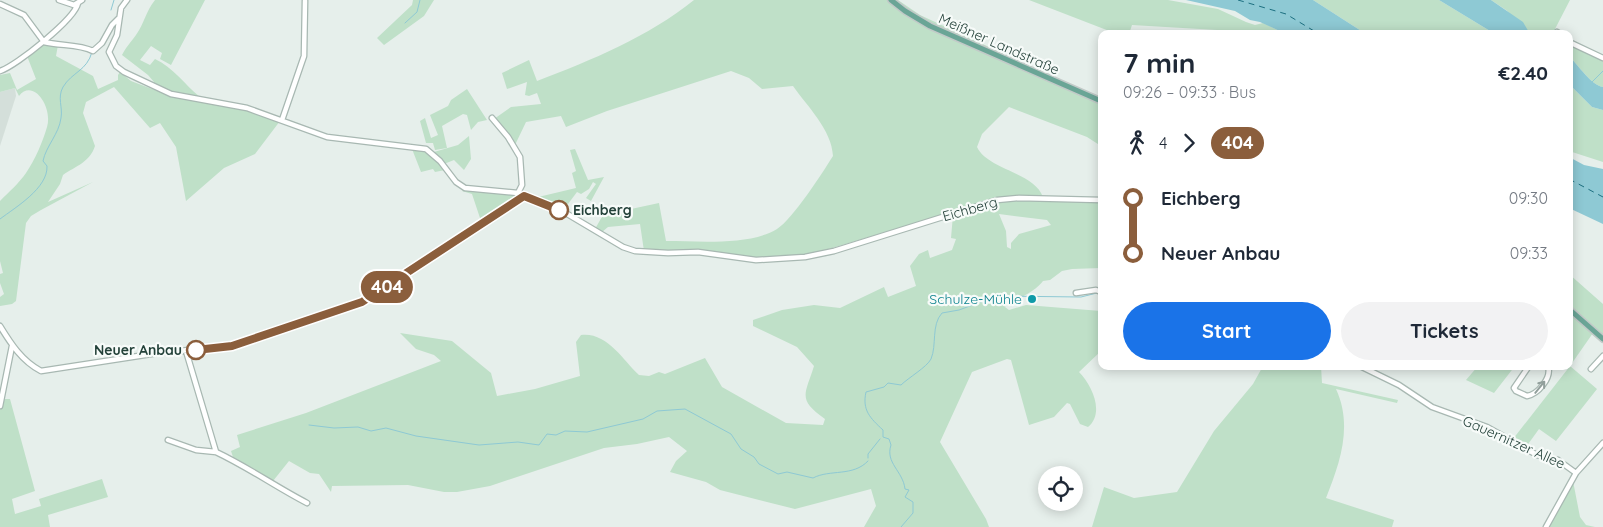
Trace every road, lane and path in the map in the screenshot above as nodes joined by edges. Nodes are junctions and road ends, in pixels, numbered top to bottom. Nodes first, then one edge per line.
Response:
1 (59, 0) edge
2 (127, 0) edge
3 (891, 0) edge
4 (305, 1) edge
5 (80, 2) edge
6 (0, 4) edge
7 (118, 19) junction
8 (44, 42) junction
9 (1573, 44) edge
10 (1603, 58) edge
11 (0, 71) edge
12 (1098, 100) edge
13 (285, 113) junction
14 (492, 118) dead end
15 (282, 120) junction
16 (288, 123) junction
17 (518, 193) junction
18 (524, 196) junction
19 (1098, 200) edge
20 (1098, 292) edge
21 (1076, 293) dead end
22 (1573, 312) edge
23 (0, 326) edge
24 (1603, 339) edge
25 (12, 346) junction
26 (186, 351) junction
27 (1603, 356) edge
28 (1591, 369) dead end
29 (1368, 370) edge
30 (1526, 370) edge
31 (1549, 370) edge
32 (1372, 372) joint
33 (3, 376) edge
34 (0, 406) edge
35 (168, 440) dead end
36 (1603, 444) edge
37 (216, 452) junction
38 (1576, 473) junction
39 (307, 503) dead end
40 (1546, 527) edge

1 - 5 street
2 - 7 street
3 - 12 main road, Meißner Landstraße
4 - 13 street
5 - 8 street
6 - 8 street
7 - 8 street
7 - 15 street
8 - 11 street
9 - 10 street
13 - 15 street
13 - 16 street
14 - 17 street
15 - 16 street
16 - 17 street
17 - 18 street, Eichberg
18 - 19 street, Eichberg
18 - 26 street
20 - 21 street
22 - 24 main road
23 - 25 street
25 - 26 street
25 - 33 street
26 - 37 street
27 - 28 street
29 - 32 street, Gauernitzer Allee
30 -> 31 street
32 - 38 street, Gauernitzer Allee
33 - 34 street
35 - 37 street
36 - 38 street
37 - 39 street
38 - 40 street

